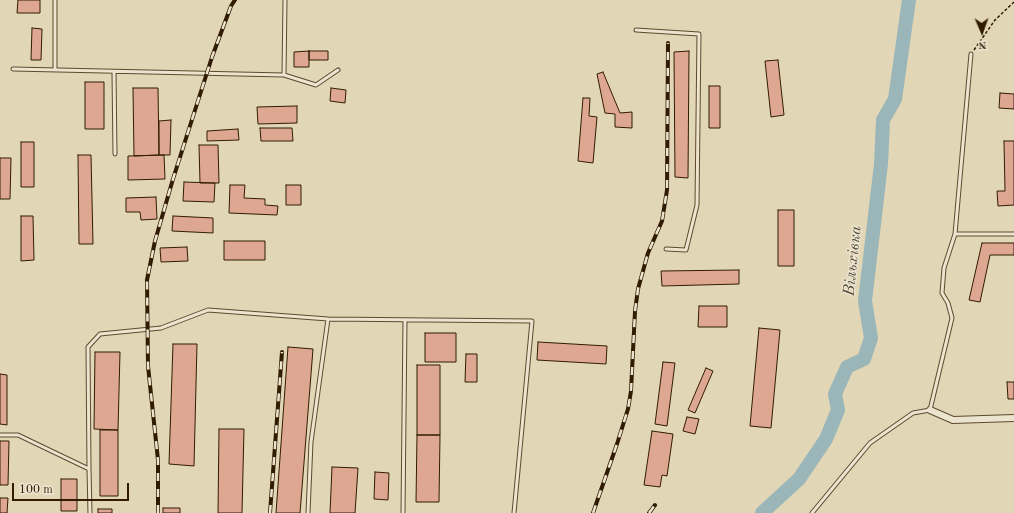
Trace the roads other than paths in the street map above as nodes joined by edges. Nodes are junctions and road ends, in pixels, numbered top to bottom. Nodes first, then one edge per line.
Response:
1 (55, 0) edge
2 (285, 0) edge
3 (636, 30) dead end
4 (971, 54) road end
5 (13, 69) dead end
6 (55, 70) junction
7 (338, 70) dead end
8 (114, 72) junction
9 (284, 75) junction
10 (116, 154) dead end
11 (955, 234) junction
12 (1014, 234) edge
13 (666, 250) dead end
14 (328, 319) junction
15 (405, 320) junction
16 (930, 410) junction
17 (1014, 418) edge
18 (0, 435) edge
19 (89, 469) junction
20 (90, 513) edge
21 (308, 513) edge
22 (403, 513) edge
23 (514, 513) edge
24 (812, 513) edge

1 - 6 lane
2 - 9 lane
3 - 13 lane
4 - 11 lane
5 - 6 lane
6 - 8 lane
7 - 9 lane
8 - 9 lane
8 - 10 lane
11 - 12 lane
11 - 16 lane
14 - 15 lane
14 - 19 lane
14 - 21 lane
15 - 22 lane
15 - 23 lane
16 - 17 street
16 - 24 lane
18 - 19 lane
19 - 20 lane

